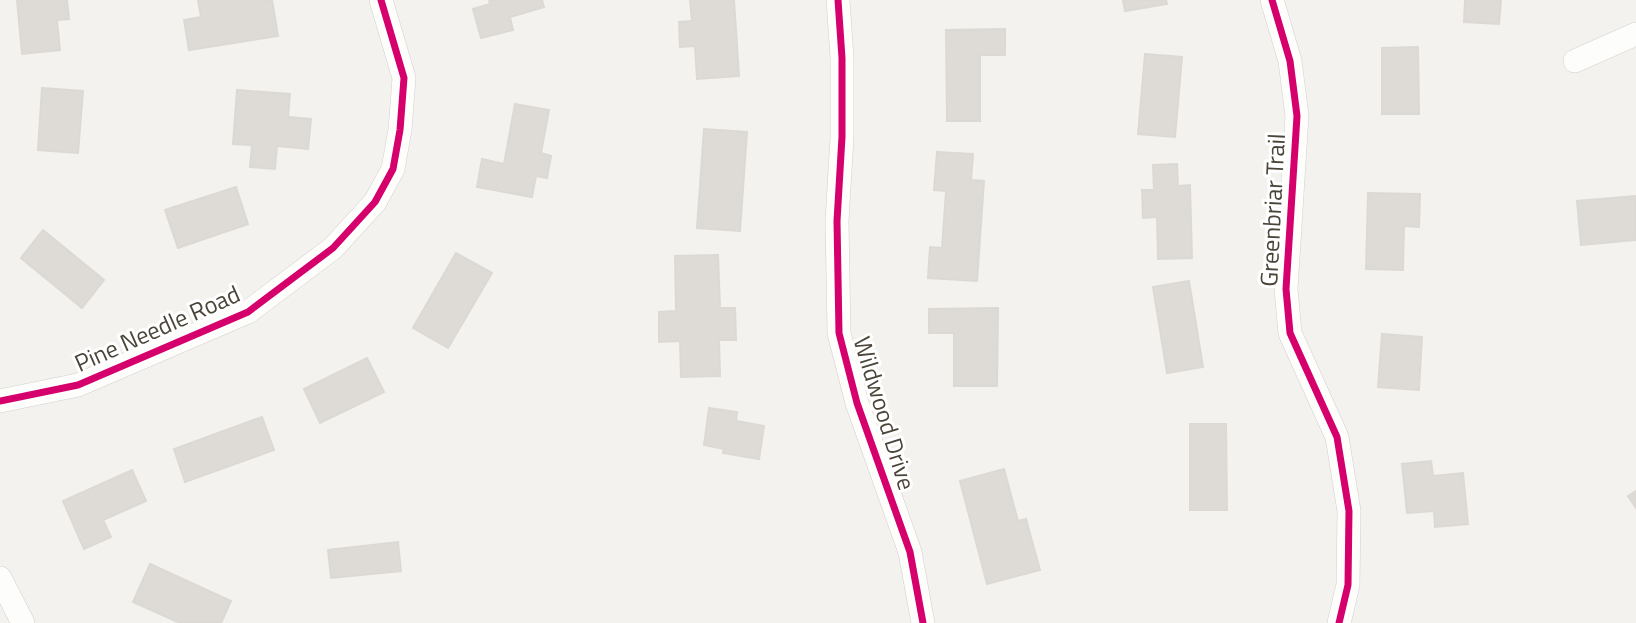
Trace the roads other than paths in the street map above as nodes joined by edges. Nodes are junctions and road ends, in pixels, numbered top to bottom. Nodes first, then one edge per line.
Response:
1 (381, 0) edge
2 (838, 0) edge
3 (1272, 0) edge
4 (1636, 34) edge
5 (1575, 61) dead end
6 (0, 401) edge
7 (0, 578) edge
8 (23, 623) edge
9 (923, 623) edge
10 (1339, 623) edge

1 - 6 street, Pine Needle Road
2 - 9 street, Wildwood Drive
3 - 10 street, Greenbriar Trail
4 - 5 street
7 - 8 street

